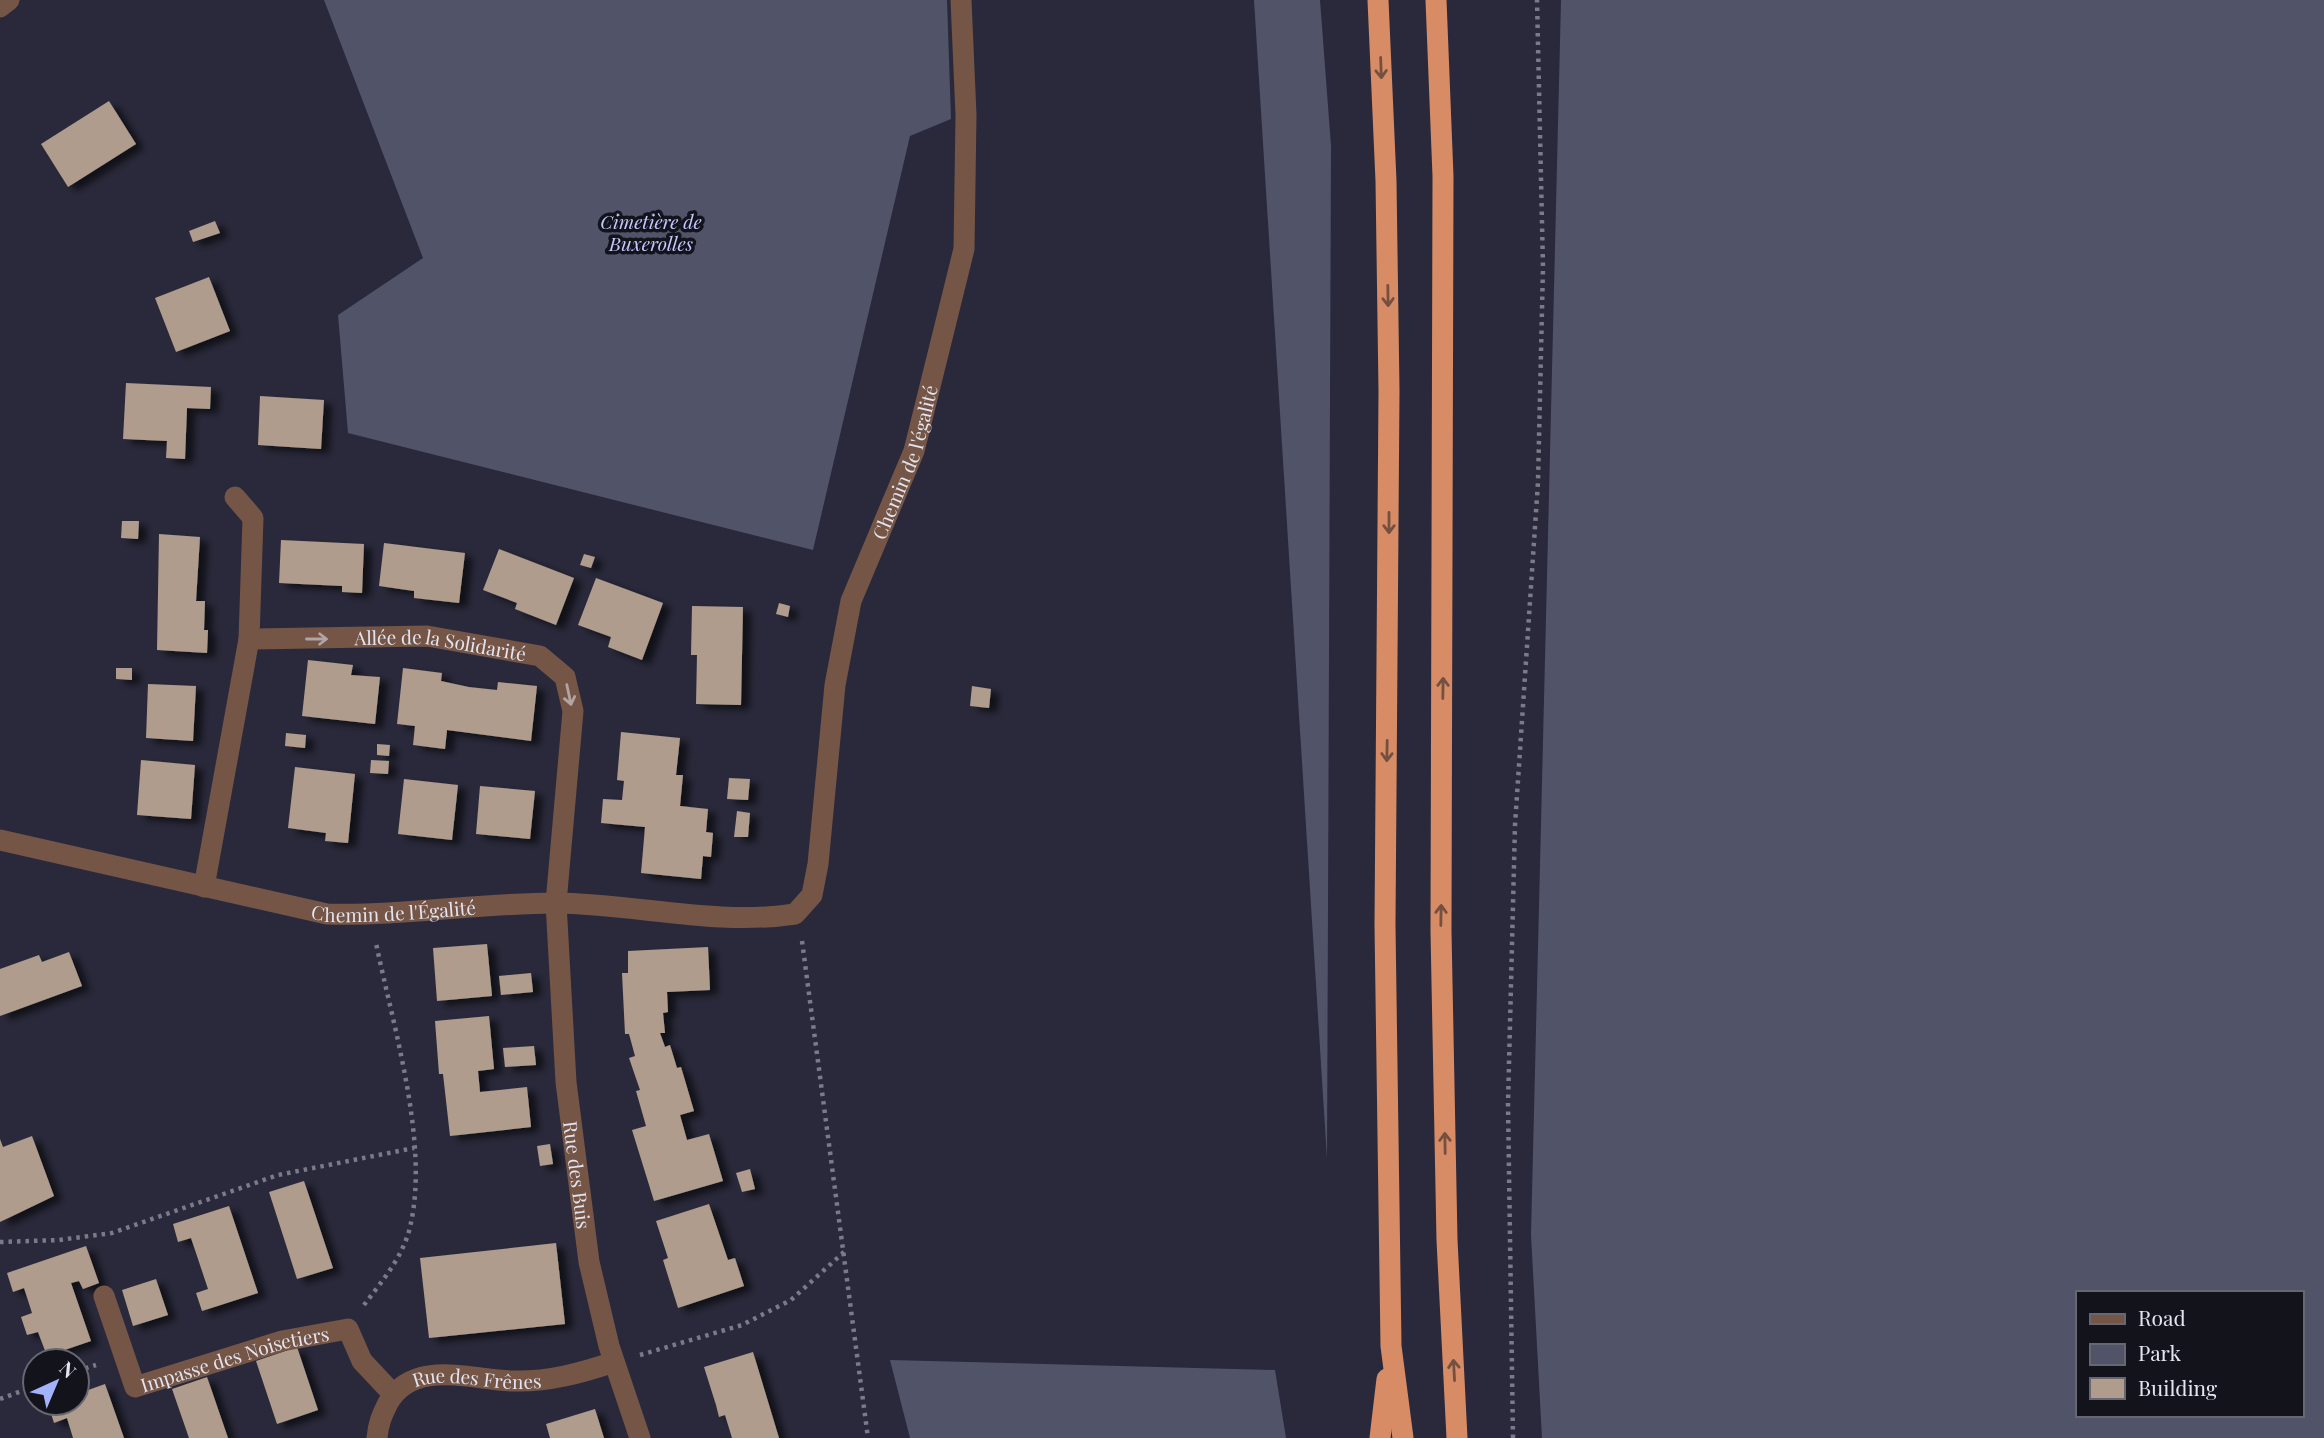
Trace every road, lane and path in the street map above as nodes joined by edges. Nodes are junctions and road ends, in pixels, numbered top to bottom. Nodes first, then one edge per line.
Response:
1 (9, 0) edge
2 (961, 0) edge
3 (1378, 0) edge
4 (1436, 0) edge
5 (1537, 0) edge
6 (0, 7) edge
7 (235, 497) dead end
8 (248, 639) junction
9 (0, 840) edge
10 (204, 887) junction
11 (556, 903) junction
12 (795, 914) junction
13 (370, 915) junction
14 (414, 1148) junction
15 (0, 1242) edge
16 (845, 1251) junction
17 (104, 1296) dead end
18 (348, 1329) junction
19 (1391, 1346) junction
20 (614, 1362) junction
21 (0, 1390) edge
22 (21, 1391) edge
23 (393, 1394) junction
24 (2, 1398) edge
25 (377, 1438) edge
26 (640, 1438) edge
27 (868, 1438) edge
28 (1380, 1438) edge
29 (1403, 1438) edge
30 (1457, 1438) edge
31 (1513, 1438) edge

1 - 6 street
2 - 12 street, Chemin de l'égalité
3 -> 19 highway
30 -> 4 highway
5 - 31 path
7 - 8 street
8 - 10 street
8 -> 11 street, Allée de la Solidarité
9 - 10 street, Chemin de l'Égalité
10 - 13 street, Chemin de l'Égalité
11 - 12 street, Chemin de l'Égalité
11 - 13 street, Chemin de l'Égalité
11 - 20 street, Rue des Buis
12 - 16 path
13 - 14 path
14 - 15 path
14 - 18 path
16 - 20 path
16 - 27 path
17 - 18 street, Impasse des Noisetiers
18 - 23 street, Impasse des Noisetiers
19 - 28 highway
19 - 29 highway
20 - 23 street, Rue des Frênes
20 - 26 street, Rue des Buis
21 - 24 path
22 - 24 path
23 - 25 street, Rue des Frênes

